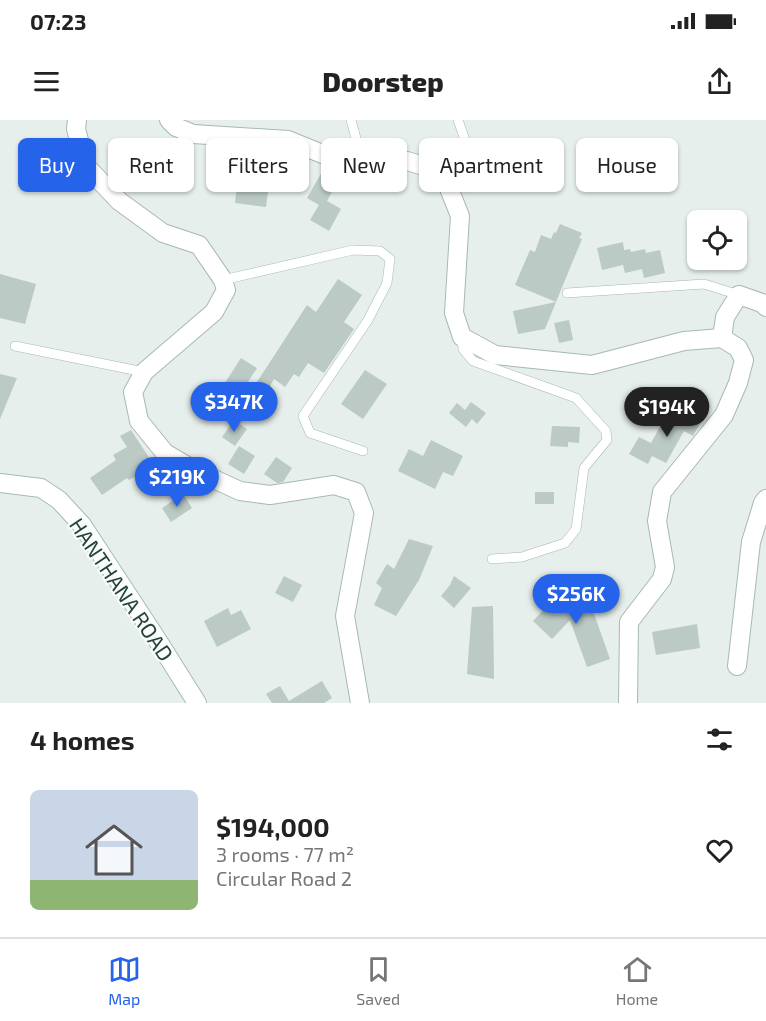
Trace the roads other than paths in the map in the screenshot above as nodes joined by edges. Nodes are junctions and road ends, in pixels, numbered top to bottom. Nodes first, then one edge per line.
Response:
1 (77, 120) edge
2 (170, 120) edge
3 (351, 120) edge
4 (458, 120) edge
5 (356, 138) edge
6 (464, 138) edge
7 (321, 153) edge
8 (450, 192) edge
9 (223, 280) junction
10 (567, 293) dead end
11 (739, 295) junction
12 (766, 307) edge
13 (462, 337) junction
14 (722, 338) junction
15 (15, 346) dead end
16 (144, 372) junction
17 (363, 451) dead end
18 (0, 483) edge
19 (766, 499) edge
20 (492, 559) dead end
21 (736, 666) dead end
22 (197, 703) edge
23 (360, 703) edge
24 (628, 703) edge

1 - 9 street
2 - 7 street
3 - 5 lane
4 - 6 lane
8 - 13 street
9 - 16 street
9 - 17 lane
10 - 11 lane
11 - 12 street
11 - 14 street
13 - 14 street
13 - 20 lane
14 - 24 street
15 - 16 lane
16 - 23 street
18 - 22 street, HANTHANA ROAD
19 - 21 street

